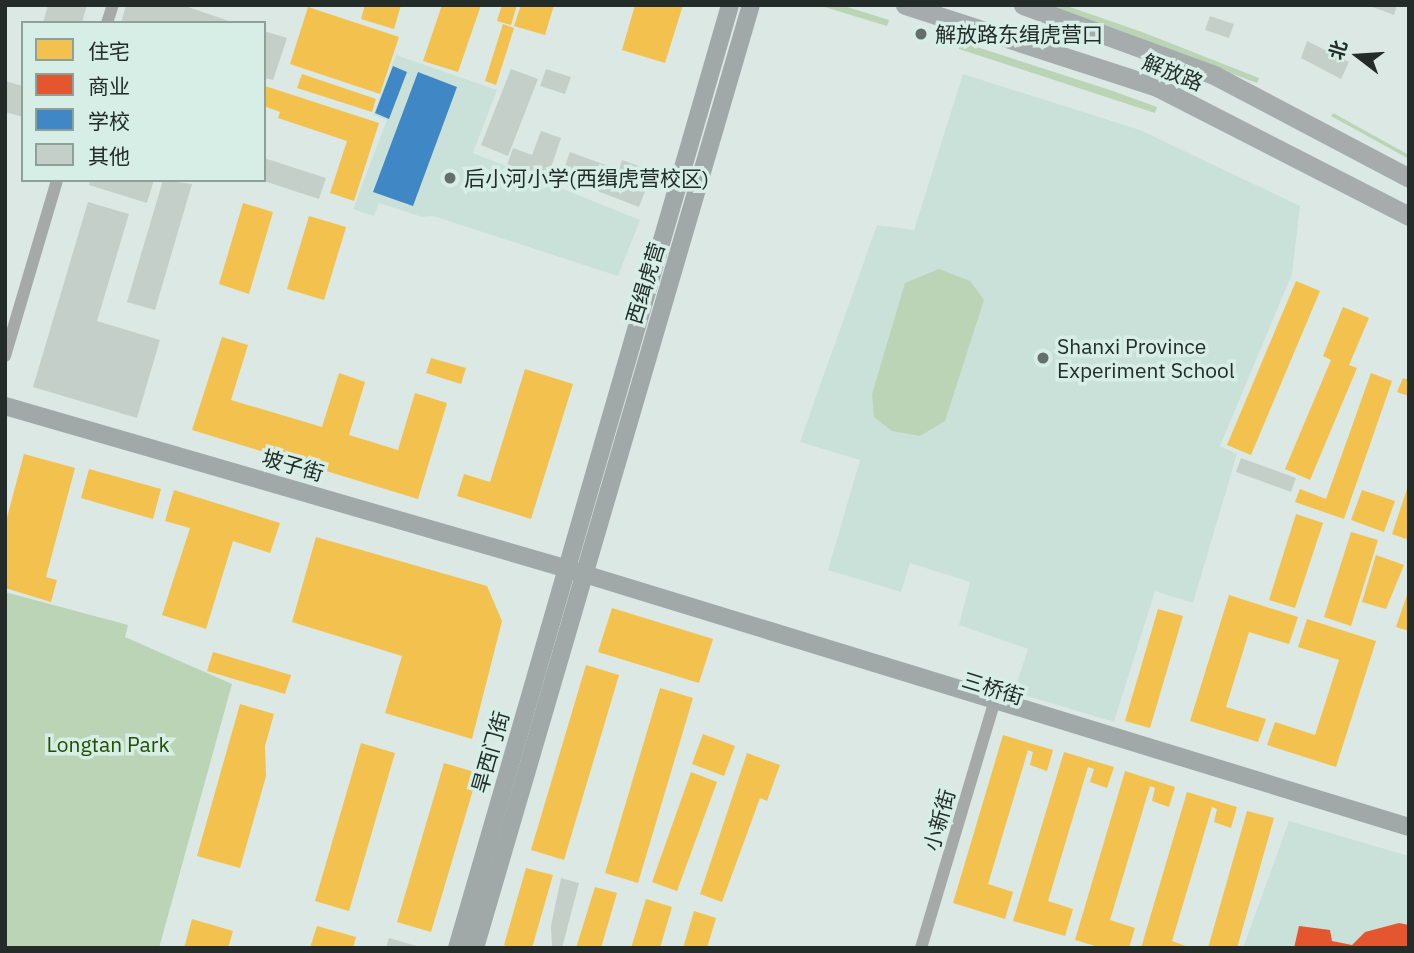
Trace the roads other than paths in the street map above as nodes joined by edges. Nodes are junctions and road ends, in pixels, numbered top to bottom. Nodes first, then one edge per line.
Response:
1 (730, 5) edge
2 (751, 5) edge
3 (905, 5) edge
4 (1023, 5) edge
5 (1409, 178) edge
6 (56, 182) edge
7 (1409, 216) edge
8 (5, 356) edge
9 (5, 406) edge
10 (5, 417) edge
11 (574, 575) junction
12 (992, 707) junction
13 (1409, 827) edge
14 (1409, 836) edge
15 (457, 948) edge
16 (475, 948) edge
17 (921, 948) edge

1 - 11 street, 西缉虎营
2 - 11 street, 西缉虎营
3 - 7 main road, 解放路
4 - 5 main road, 解放路
6 - 8 street
9 - 11 street, 坡子街
10 - 11 street, 坡子街
11 - 12 street, 三桥街
11 - 15 street, 旱西门街
11 - 16 street, 旱西门街
12 - 13 street, 三桥街
12 - 14 street, 三桥街
12 - 17 street, 小新街

